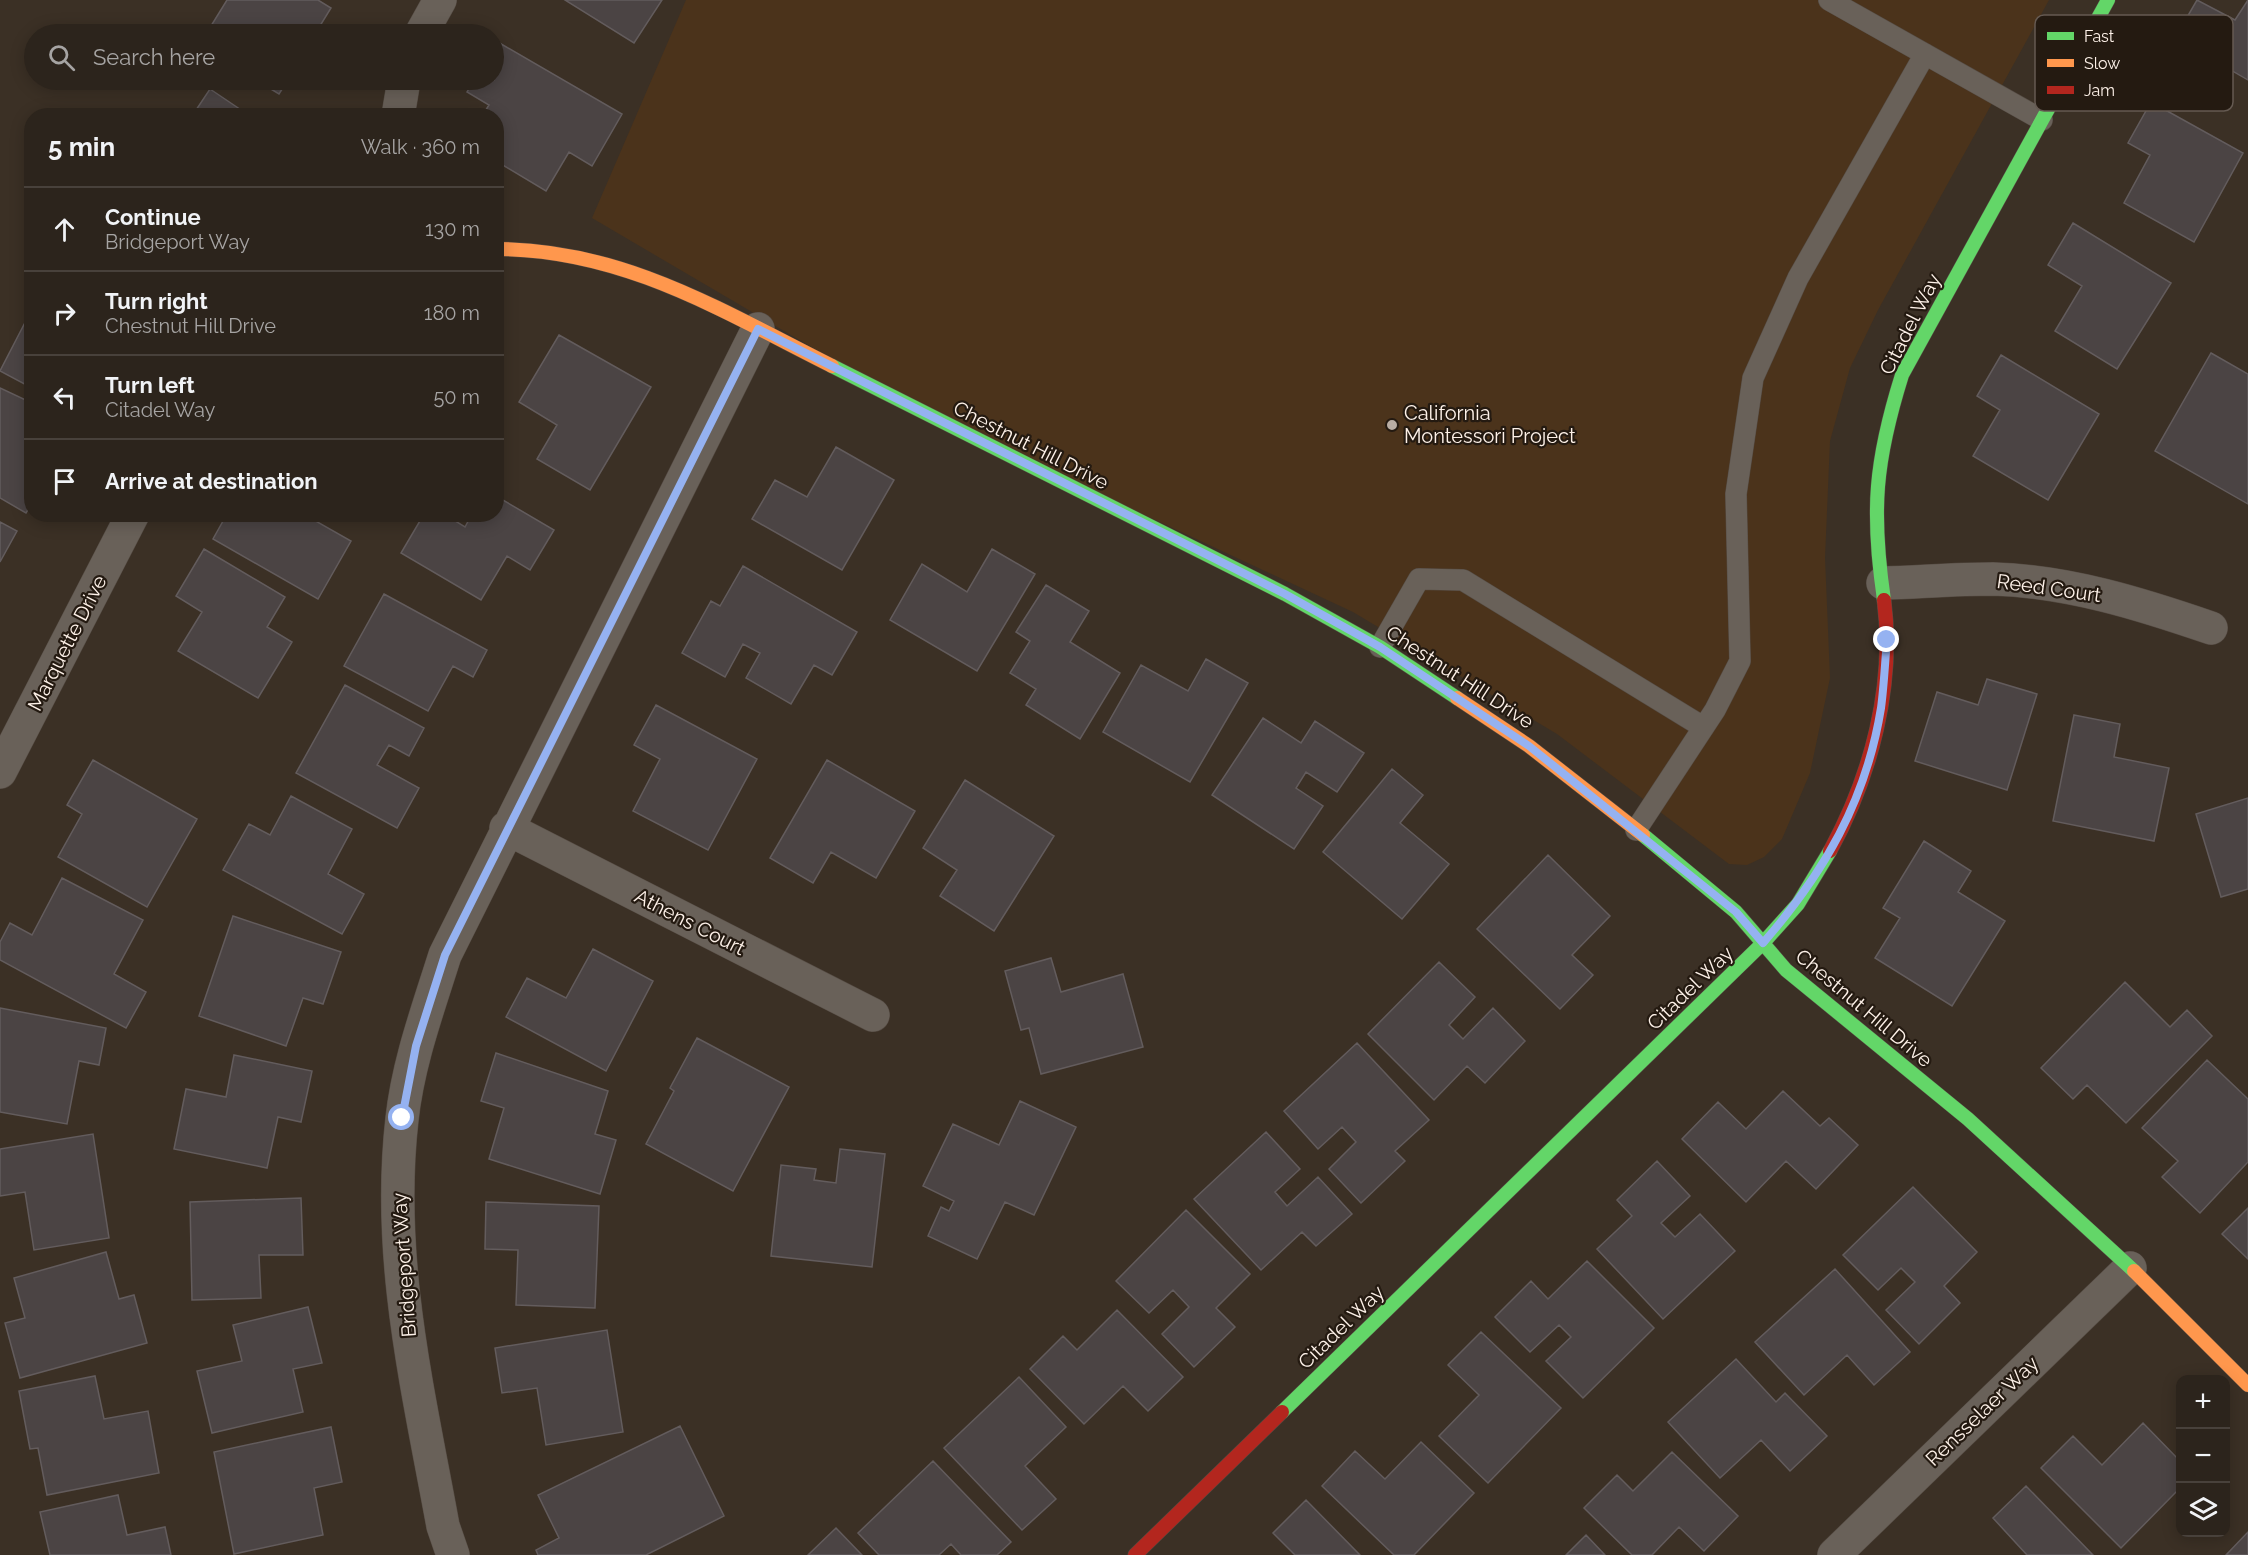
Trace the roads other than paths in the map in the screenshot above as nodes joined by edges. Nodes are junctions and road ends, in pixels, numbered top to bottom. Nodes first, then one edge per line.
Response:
1 (440, 0) edge
2 (1829, 0) edge
3 (2108, 0) edge
4 (2100, 15) edge
5 (427, 24) edge
6 (1925, 54) junction
7 (402, 90) edge
8 (399, 108) edge
9 (2047, 111) edge
10 (2042, 120) junction
11 (504, 249) edge
12 (758, 329) junction
13 (129, 522) edge
14 (1883, 583) junction
15 (2211, 628) dead end
16 (1380, 647) junction
17 (1703, 727) junction
18 (0, 772) edge
19 (506, 828) junction
20 (1636, 830) junction
21 (1763, 943) junction
22 (873, 1015) dead end
23 (2130, 1268) junction
24 (2248, 1385) edge
25 (453, 1555) edge
26 (1135, 1555) edge
27 (1834, 1555) edge

1 - 5 street
2 - 6 lane
3 - 4 street, Citadel Way
6 - 10 lane
6 - 17 lane
7 - 8 street
9 - 10 street, Citadel Way
10 - 14 street, Citadel Way
11 - 12 street, Chestnut Hill Drive
12 - 16 street, Chestnut Hill Drive
12 - 19 street, Bridgeport Way
13 - 18 street, Marquette Drive
14 - 15 street, Reed Court
14 - 21 street, Citadel Way
16 - 17 lane
16 - 20 street, Chestnut Hill Drive
17 - 20 lane
19 - 22 street, Athens Court
19 - 25 street, Bridgeport Way
20 - 21 street, Chestnut Hill Drive
21 - 23 street, Chestnut Hill Drive
21 - 26 street, Citadel Way
23 - 24 street, Chestnut Hill Drive
23 - 27 street, Rensselaer Way

